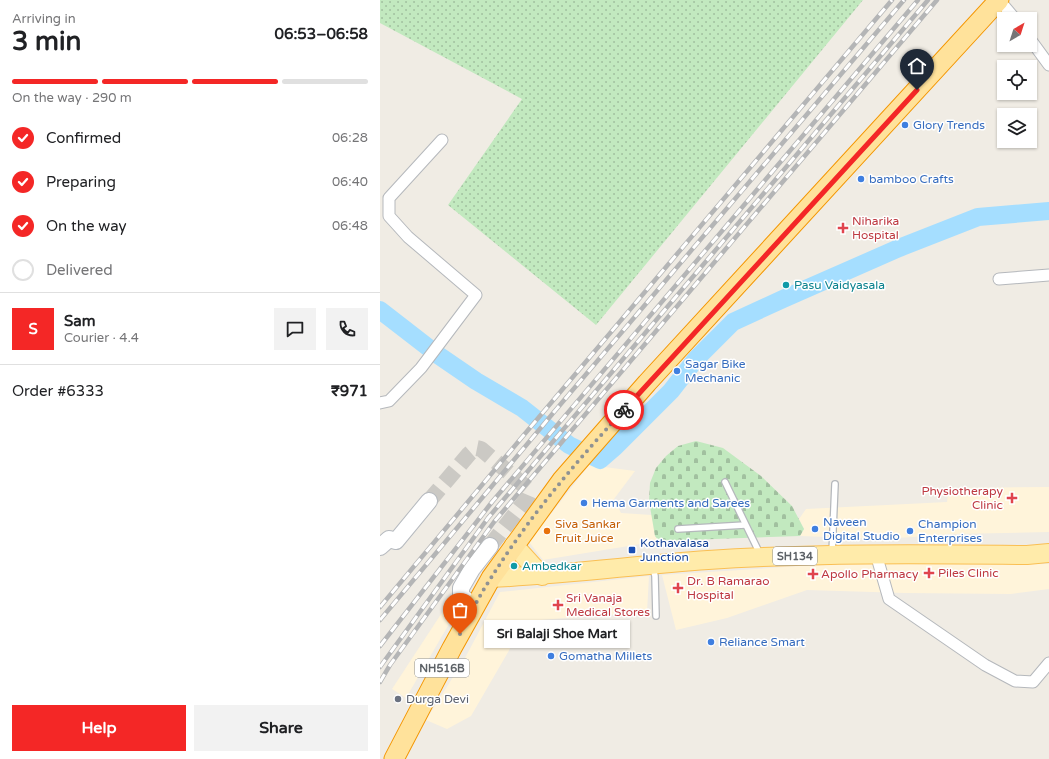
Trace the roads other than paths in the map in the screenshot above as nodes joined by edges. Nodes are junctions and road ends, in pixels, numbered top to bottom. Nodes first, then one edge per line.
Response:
1 (999, 0) edge
2 (1009, 12) edge
3 (1037, 49) edge
4 (1049, 66) edge
5 (442, 140) dead end
6 (1049, 275) edge
7 (998, 279) dead end
8 (380, 403) edge
9 (725, 482) dead end
10 (835, 484) dead end
11 (429, 501) tunnel mouth
12 (746, 525) junction
13 (678, 529) dead end
14 (514, 544) junction
15 (490, 546) tunnel mouth
16 (380, 547) edge
17 (1049, 553) edge
18 (876, 554) junction
19 (832, 555) junction
20 (762, 557) junction
21 (652, 566) junction
22 (542, 576) junction
23 (491, 578) junction
24 (474, 606) junction
25 (656, 616) dead end
26 (1049, 663) edge
27 (394, 759) edge

1 - 2 street
1 - 14 highway, NH516B
3 - 4 street
5 - 8 street
6 - 7 street
9 - 12 lane
10 - 19 lane
11 - 16 main road
12 - 13 lane
12 - 20 lane
14 - 22 main road
14 - 23 highway, NH516B
15 - 24 main road
17 - 18 main road, SH134
18 - 19 main road, SH134
18 - 26 street
19 - 20 main road, SH134
20 - 21 main road, SH134
21 - 22 main road, SH134
21 - 25 lane
22 - 23 main road, SH134
23 - 24 highway, NH516B
24 - 27 highway, NH516B

